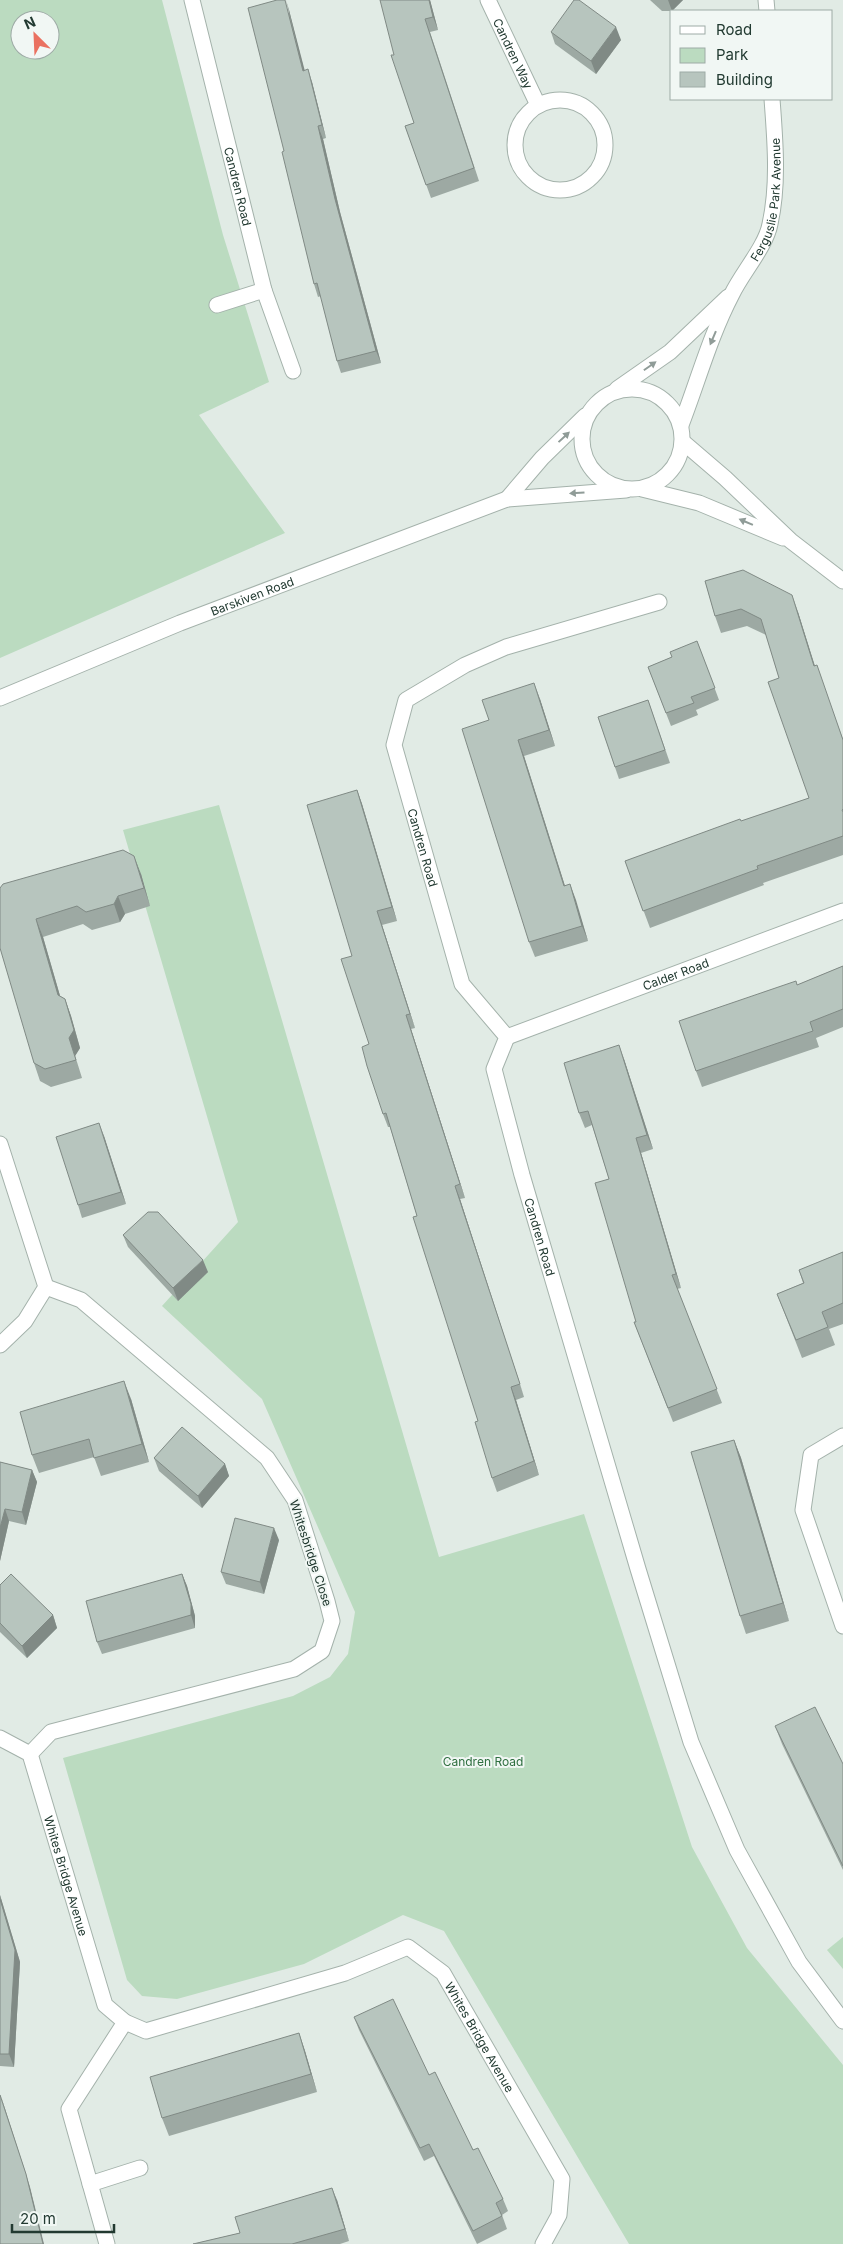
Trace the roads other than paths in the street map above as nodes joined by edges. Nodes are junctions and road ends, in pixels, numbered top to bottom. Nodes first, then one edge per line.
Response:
1 (192, 0) edge
2 (488, 0) edge
3 (772, 100) edge
4 (538, 105) junction
5 (264, 290) junction
6 (732, 293) junction
7 (217, 305) dead end
8 (293, 371) dead end
9 (610, 394) junction
10 (588, 414) junction
11 (681, 425) junction
12 (683, 442) junction
13 (642, 489) junction
14 (626, 490) junction
15 (507, 499) junction
16 (791, 541) junction
17 (842, 578) edge
18 (659, 602) dead end
19 (0, 698) edge
20 (843, 911) edge
21 (507, 1037) junction
22 (0, 1144) edge
23 (46, 1287) junction
24 (0, 1345) edge
25 (843, 1436) edge
26 (843, 1626) edge
27 (0, 1738) edge
28 (30, 1754) junction
29 (843, 2021) edge
30 (125, 2022) junction
31 (140, 2168) dead end
32 (90, 2184) junction
33 (106, 2244) edge
34 (543, 2244) edge

1 - 5 street, Candren Road
2 - 4 street, Candren Way
3 - 6 street, Ferguslie Park Avenue
4 - 4 street
5 - 7 street
5 - 8 street, Candren Road
9 -> 6 street, Ferguslie Park Avenue
6 -> 11 street, Ferguslie Park Avenue
9 - 10 street
9 - 11 street
10 - 14 street
15 -> 10 street, Barskiven Road
11 - 12 street
12 - 13 street
12 - 16 street
13 - 14 street
16 -> 13 street
14 -> 15 street, Barskiven Road
15 - 19 street, Barskiven Road
16 - 17 street
18 - 21 street, Candren Road
20 - 21 street, Calder Road
21 - 29 street, Candren Road
22 - 23 street
23 - 24 street
23 - 28 street, Whitesbridge Close
25 - 26 street
27 - 28 street
28 - 30 street, Whites Bridge Avenue
30 - 32 street
30 - 34 street, Whites Bridge Avenue
31 - 32 street
32 - 33 street

